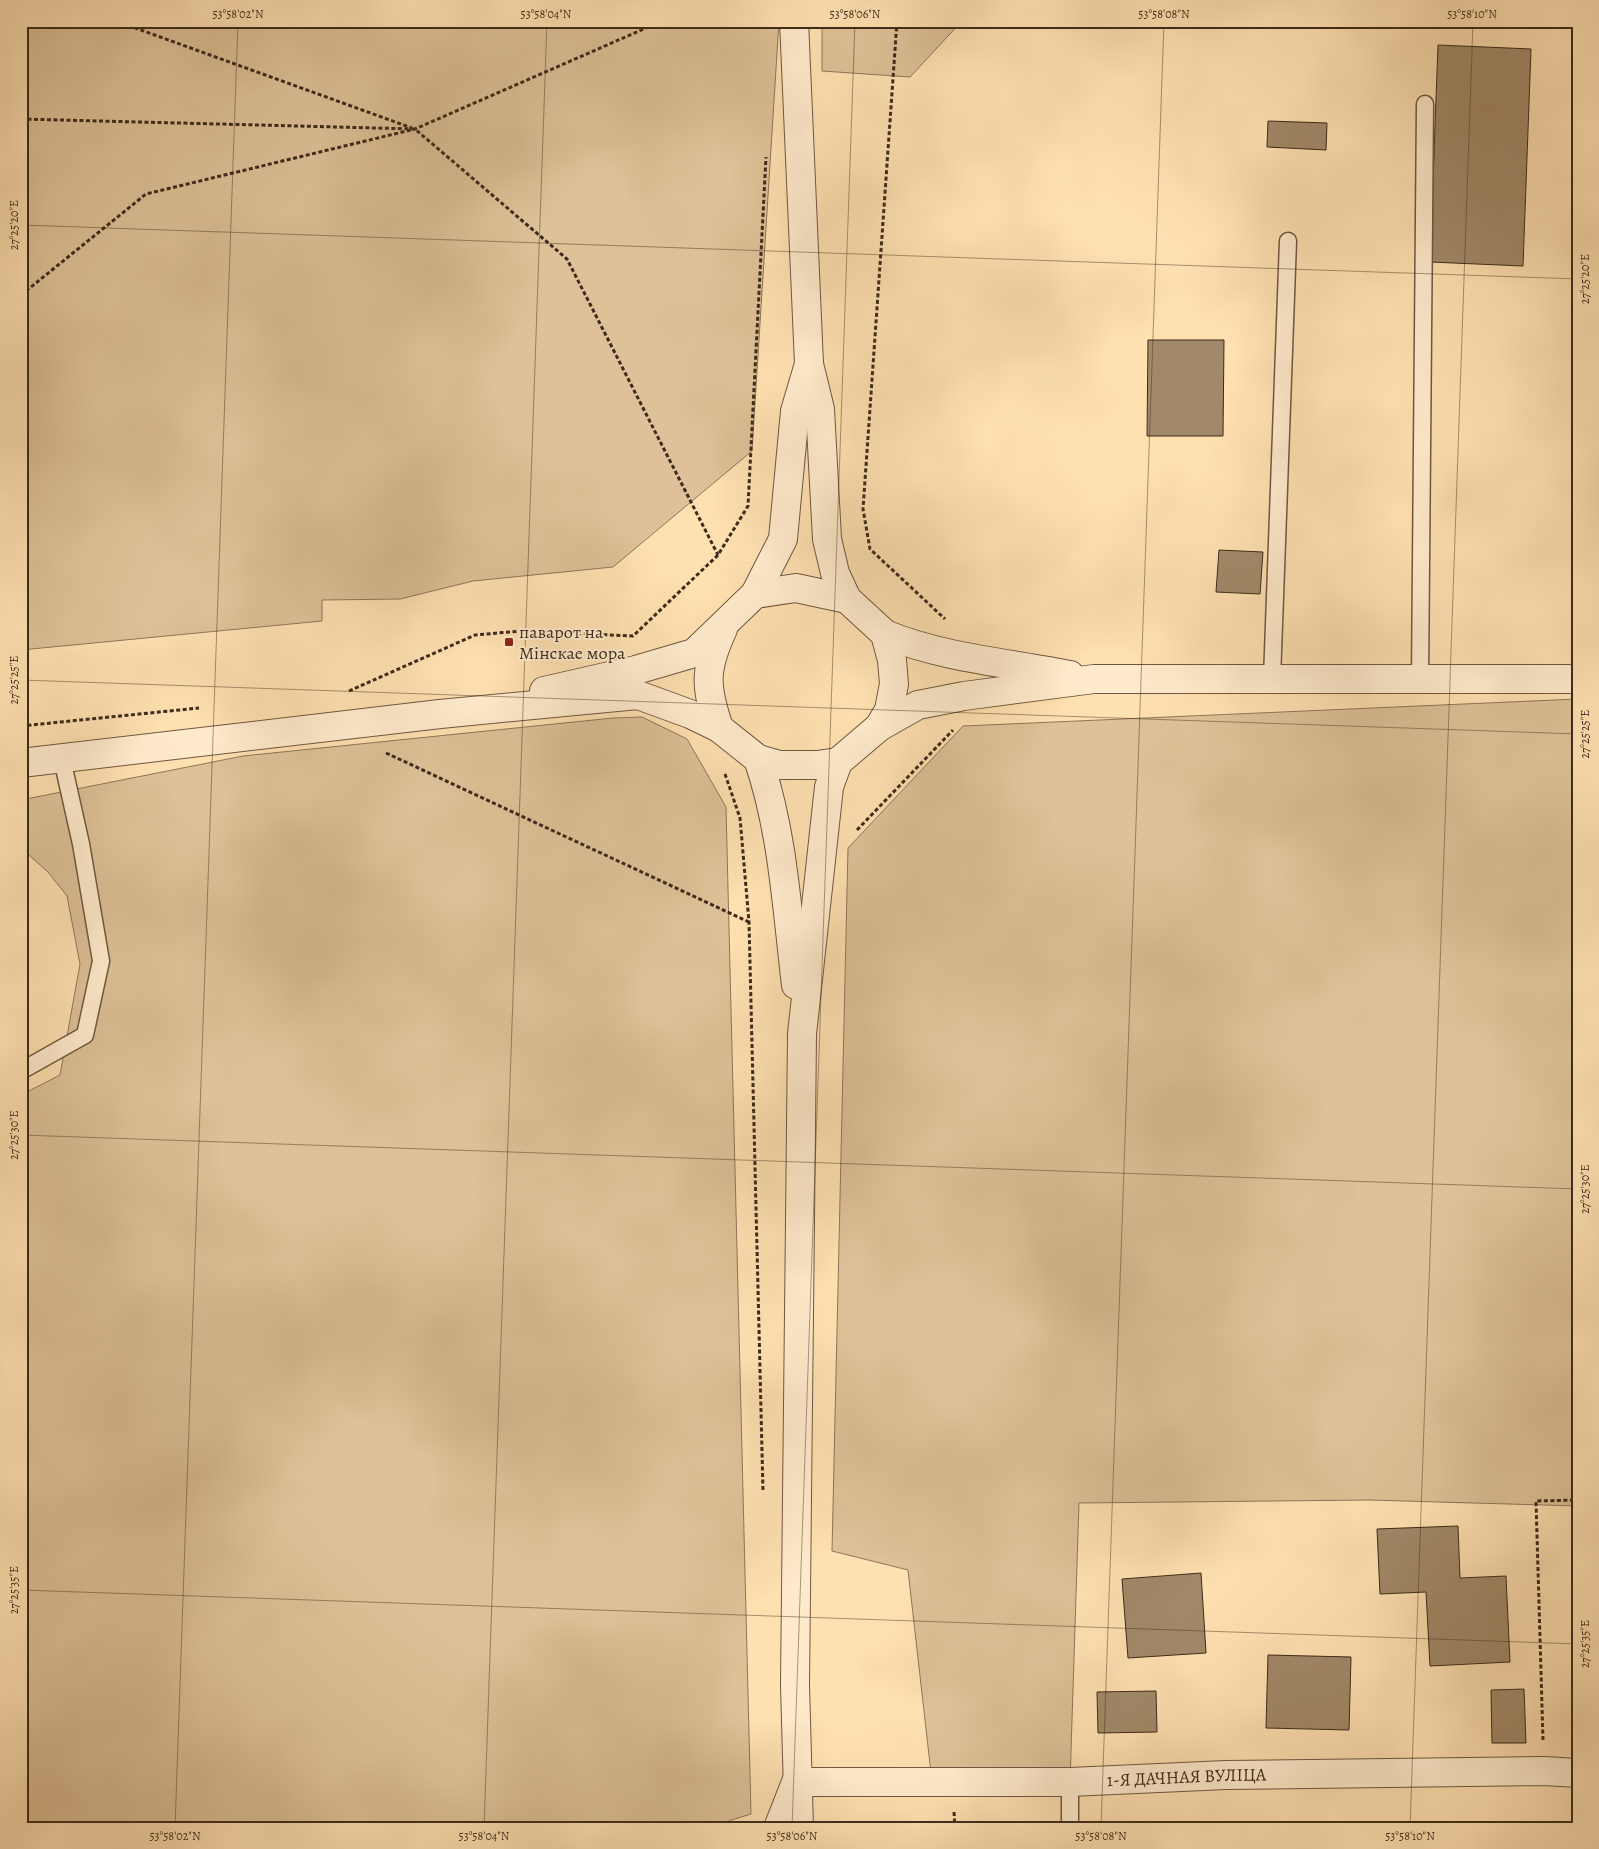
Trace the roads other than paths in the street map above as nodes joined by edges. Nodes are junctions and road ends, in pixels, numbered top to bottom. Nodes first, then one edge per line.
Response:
1 (794, 21) edge
2 (1424, 104) dead end
3 (1288, 241) dead end
4 (809, 364) junction
5 (755, 594) junction
6 (847, 599) junction
7 (726, 623) junction
8 (885, 634) junction
9 (1094, 679) junction
10 (1272, 679) junction
11 (1420, 679) junction
12 (1578, 679) edge
13 (440, 714) junction
14 (719, 728) junction
15 (879, 728) junction
16 (62, 759) junction
17 (758, 759) junction
18 (838, 762) junction
19 (21, 763) edge
20 (802, 1034) junction
21 (21, 1072) edge
22 (1578, 1773) edge
23 (796, 1782) junction
24 (1070, 1782) junction
25 (778, 1828) edge
26 (799, 1828) edge
27 (1070, 1828) edge

1 - 4 street
2 - 11 lane
3 - 10 lane
4 - 5 street
4 - 6 street
5 - 6 street
5 - 7 street
6 - 8 street
7 - 13 street
7 - 14 street
8 - 9 street
8 - 15 street
9 - 10 street
9 - 15 street
10 - 11 street
11 - 12 street
13 - 14 street
13 - 16 street
14 - 17 street
15 - 18 street
16 - 19 street
16 - 21 lane
17 - 18 street
17 - 20 street
18 - 20 street
20 - 23 street
22 - 24 street, 1-Я ДАЧНАЯ ВУЛІЦА
23 - 24 street, 1-Я ДАЧНАЯ ВУЛІЦА
23 - 25 street
23 - 26 street
24 - 27 lane

